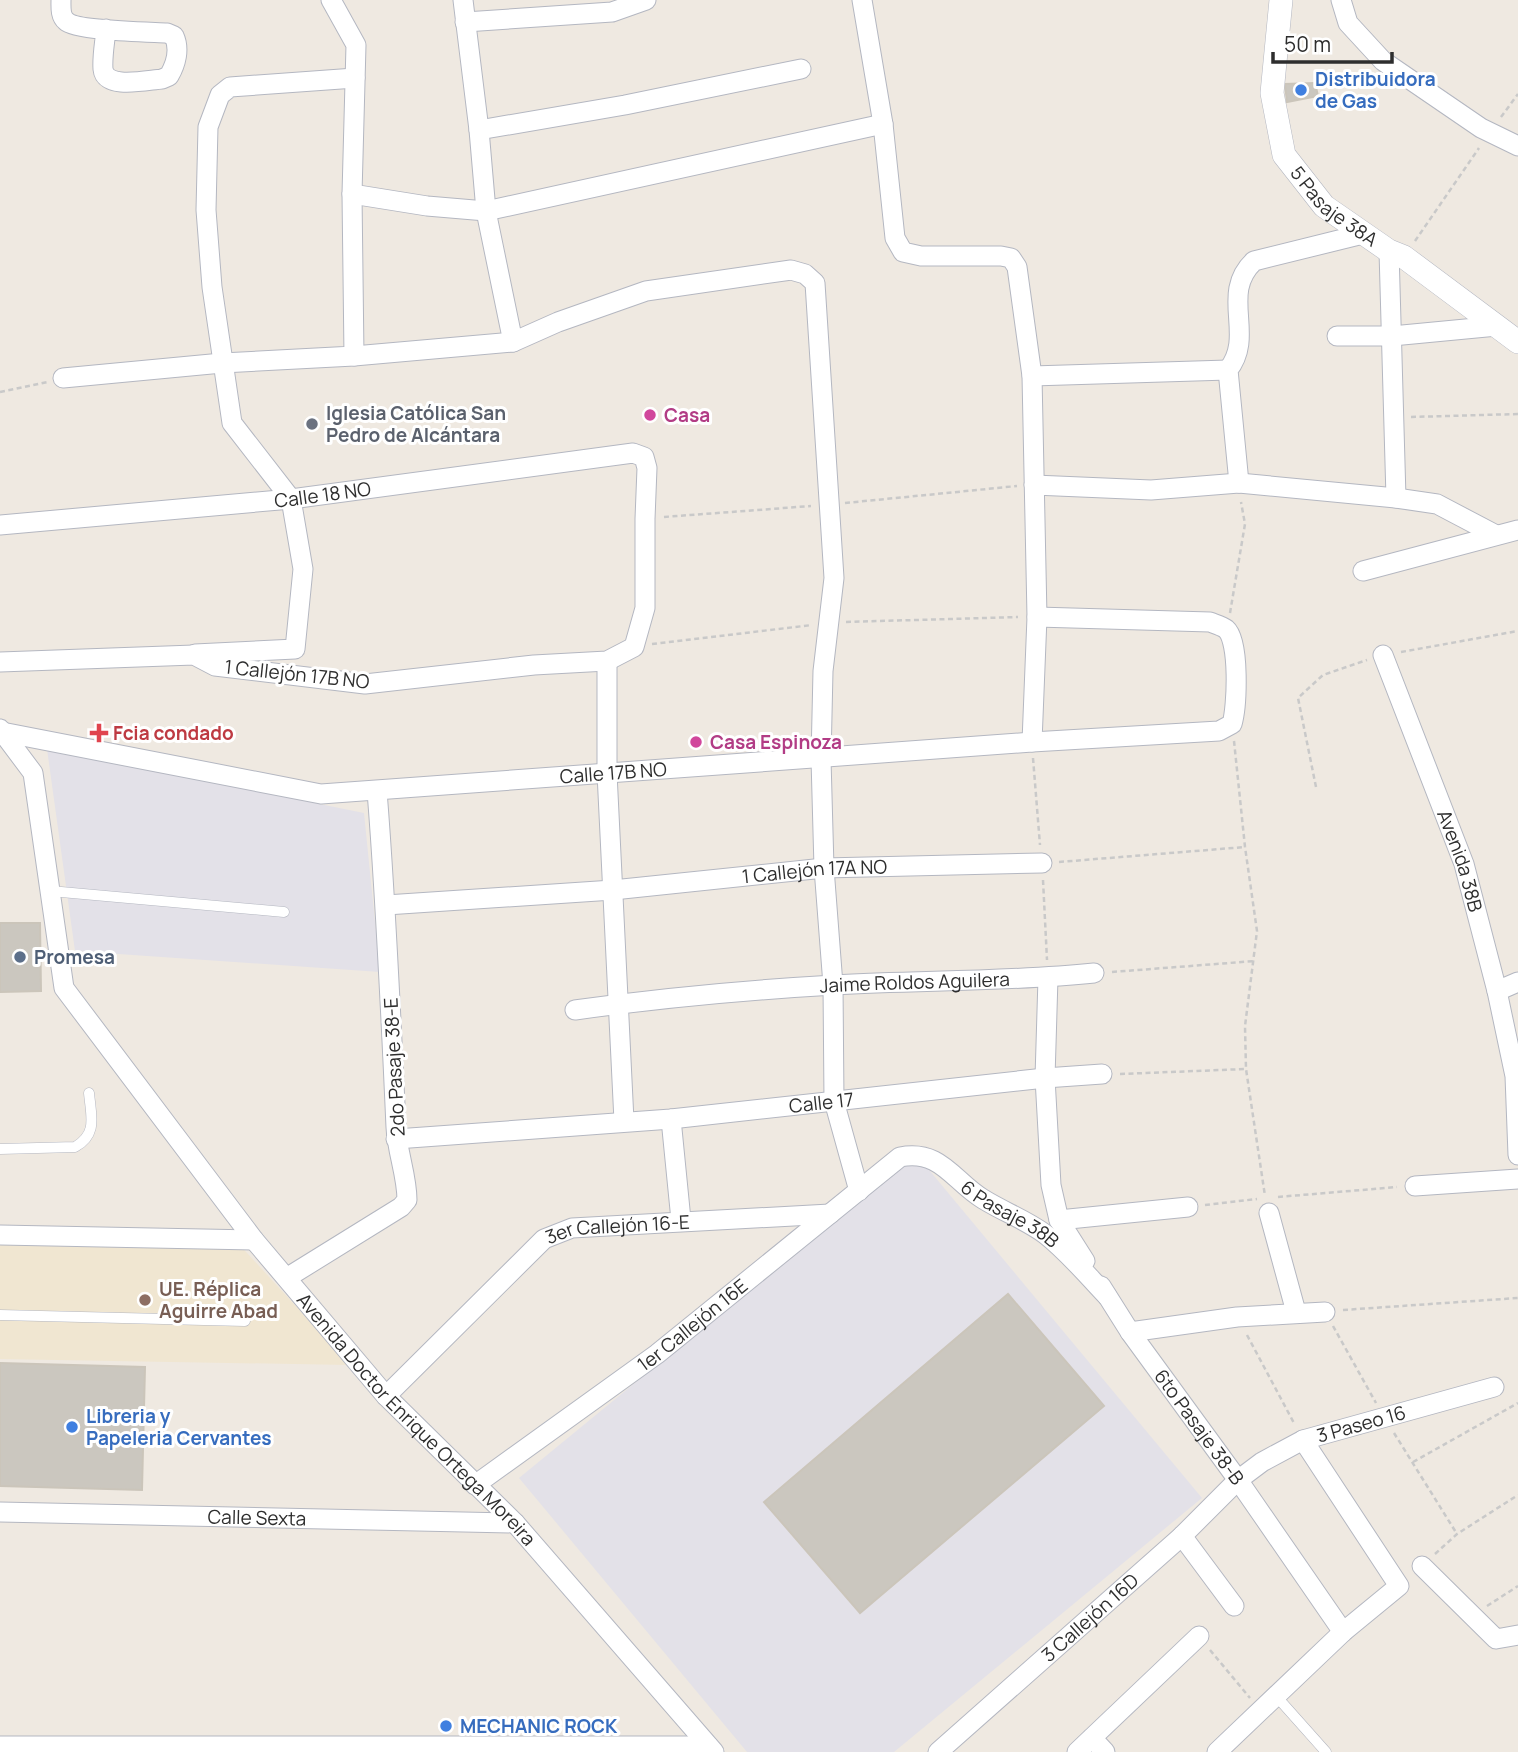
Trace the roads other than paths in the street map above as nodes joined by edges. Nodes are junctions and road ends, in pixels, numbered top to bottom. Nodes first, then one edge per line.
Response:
1 (61, 0) edge
2 (331, 0) edge
3 (463, 0) edge
4 (646, 0) edge
5 (862, 0) edge
6 (1281, 0) edge
7 (1341, 0) edge
8 (465, 22) junction
9 (106, 30) dead end
10 (802, 69) dead end
11 (355, 78) junction
12 (883, 124) junction
13 (479, 130) junction
14 (1518, 146) edge
15 (352, 194) junction
16 (486, 211) junction
17 (1363, 234) junction
18 (1397, 254) junction
19 (1497, 326) junction
20 (1338, 336) dead end
21 (1392, 336) junction
22 (513, 342) junction
23 (1518, 342) edge
24 (354, 356) junction
25 (222, 363) junction
26 (1228, 370) junction
27 (1032, 376) junction
28 (63, 378) road end
29 (1239, 483) junction
30 (1034, 485) junction
31 (1396, 498) junction
32 (291, 499) junction
33 (0, 525) edge
34 (1518, 530) edge
35 (1496, 535) junction
36 (1363, 571) dead end
37 (1037, 617) junction
38 (634, 647) joint
39 (194, 654) junction
40 (1383, 655) dead end
41 (607, 661) junction
42 (0, 662) edge
43 (1, 730) edge
44 (1032, 742) junction
45 (821, 759) junction
46 (607, 773) junction
47 (377, 791) junction
48 (1042, 863) road end
49 (824, 868) junction
50 (613, 890) junction
51 (50, 891) junction
52 (386, 905) junction
53 (284, 912) dead end
54 (1094, 973) road end
55 (1048, 978) junction
56 (1518, 982) edge
57 (833, 985) junction
58 (1497, 991) junction
59 (617, 1004) junction
60 (575, 1010) dead end
61 (1102, 1074) road end
62 (1517, 1076) edge
63 (1045, 1078) junction
64 (89, 1093) dead end
65 (834, 1101) junction
66 (671, 1119) junction
67 (624, 1121) junction
68 (396, 1139) junction
69 (0, 1149) edge
70 (1518, 1155) edge
71 (900, 1157) joint
72 (1518, 1179) edge
73 (1415, 1186) road end
74 (859, 1191) junction
75 (1274, 1205) road end
76 (1188, 1207) road end
77 (830, 1214) junction
78 (681, 1220) junction
79 (1059, 1220) junction
80 (0, 1235) edge
81 (254, 1240) junction
82 (288, 1277) junction
83 (1107, 1296) junction
84 (1296, 1312) junction
85 (1325, 1312) road end
86 (0, 1315) edge
87 (245, 1321) dead end
88 (1130, 1332) junction
89 (1494, 1387) dead end
90 (386, 1396) junction
91 (1303, 1440) junction
92 (1238, 1480) junction
93 (475, 1485) junction
94 (0, 1512) edge
95 (515, 1523) junction
96 (1182, 1536) junction
97 (1422, 1566) dead end
98 (1234, 1606) dead end
99 (1343, 1632) junction
100 (1518, 1635) edge
101 (1199, 1636) road end
102 (1276, 1697) junction
103 (1098, 1745) edge
104 (0, 1746) edge
105 (628, 1749) edge
106 (711, 1749) edge
107 (938, 1752) edge
108 (1077, 1752) edge
109 (1217, 1752) edge
110 (1326, 1752) edge

1 - 9 street
2 - 11 street
3 - 8 street
4 - 8 street
5 - 12 street
6 - 17 street, 5 Pasaje 38A
7 - 14 street
8 - 13 street
10 - 13 street
11 - 15 street
11 - 25 street
12 - 16 street
12 - 27 street
13 - 16 street
15 - 16 street
15 - 24 street
16 - 22 street
17 - 18 street, 5 Pasaje 38A
17 - 26 street
18 - 19 street, 5 Pasaje 38A
18 - 21 street
19 - 21 street
19 - 23 street, 5 Pasaje 38A
20 - 21 street
21 - 31 street
22 - 24 street
22 - 45 street
24 - 25 street
25 - 28 street
25 - 32 street
26 - 27 street
26 - 29 street
27 - 30 street
29 - 30 street
29 - 31 street
30 - 37 street
31 - 35 street
32 - 33 street, Calle 18 NO
32 - 38 street, Calle 18 NO
32 - 39 street
34 - 35 street
35 - 36 street
37 - 44 street
37 - 44 street, Calle 17B NO
38 - 41 street, 1 Callejón 17B NO
39 - 41 street, 1 Callejón 17B NO
39 - 42 street, 1 Callejón 17B NO
40 - 58 street, Avenida 38B
41 - 46 street
43 - 47 street, Calle 17B NO
43 - 51 street, Avenida Doctor Enrique Ortega Moreira
44 - 45 street, Calle 17B NO
45 - 46 street, Calle 17B NO
45 - 49 street
46 - 47 street, Calle 17B NO
46 - 50 street
47 - 52 street, 2do Pasaje 38-E
48 - 49 street, 1 Callejón 17A NO
49 - 50 street, 1 Callejón 17A NO
49 - 57 street
50 - 52 street, 1 Callejón 17A NO
50 - 59 street
51 - 53 lane
51 - 81 street, Avenida Doctor Enrique Ortega Moreira
52 - 68 street, 2do Pasaje 38-E
54 - 55 street, Jaime Roldos Aguilera
55 - 57 street, Jaime Roldos Aguilera
55 - 63 street, 6to Pasaje 38-B
56 - 58 street
57 - 59 street, Jaime Roldos Aguilera
57 - 65 street
58 - 62 street, Avenida 38B
59 - 60 street, Jaime Roldos Aguilera
59 - 67 street
61 - 63 street, Calle 17
62 - 70 street, Avenida 38B
63 - 65 street, Calle 17
63 - 79 street, 6to Pasaje 38-B
64 - 69 lane
65 - 66 street, Calle 17
65 - 74 street
66 - 67 street, Calle 17
66 - 78 street
67 - 68 street, Calle 17
68 - 82 street, 2do Pasaje 38-E
71 - 74 street, 1er Callejón 16E
71 - 83 street, 6 Pasaje 38B
72 - 73 street
74 - 77 street, 1er Callejón 16E
75 - 84 street
76 - 79 street
77 - 78 street, 3er Callejón 16-E
77 - 93 street, 1er Callejón 16E
78 - 90 street, 3er Callejón 16-E
79 - 83 street, 6to Pasaje 38-B
80 - 81 street
81 - 82 street, Avenida Doctor Enrique Ortega Moreira
82 - 90 street, Avenida Doctor Enrique Ortega Moreira
83 - 88 street, 6to Pasaje 38-B
84 - 85 street
84 - 88 street
86 - 87 lane
88 - 92 street, 6to Pasaje 38-B
89 - 91 street, 3 Paseo 16
90 - 93 street, Avenida Doctor Enrique Ortega Moreira
91 - 92 street, 3 Paseo 16
91 - 99 street
92 - 96 street, 3 Callejón 16D
92 - 99 street, 6to Pasaje 38-B
93 - 95 street, Avenida Doctor Enrique Ortega Moreira
94 - 95 street, Calle Sexta
95 - 106 street, Avenida Doctor Enrique Ortega Moreira
96 - 98 street
96 - 107 street, 3 Callejón 16D
97 - 100 street
99 - 102 street
101 - 103 street
102 - 109 street
102 - 110 lane
103 - 108 street
104 - 105 street
105 - 106 street

